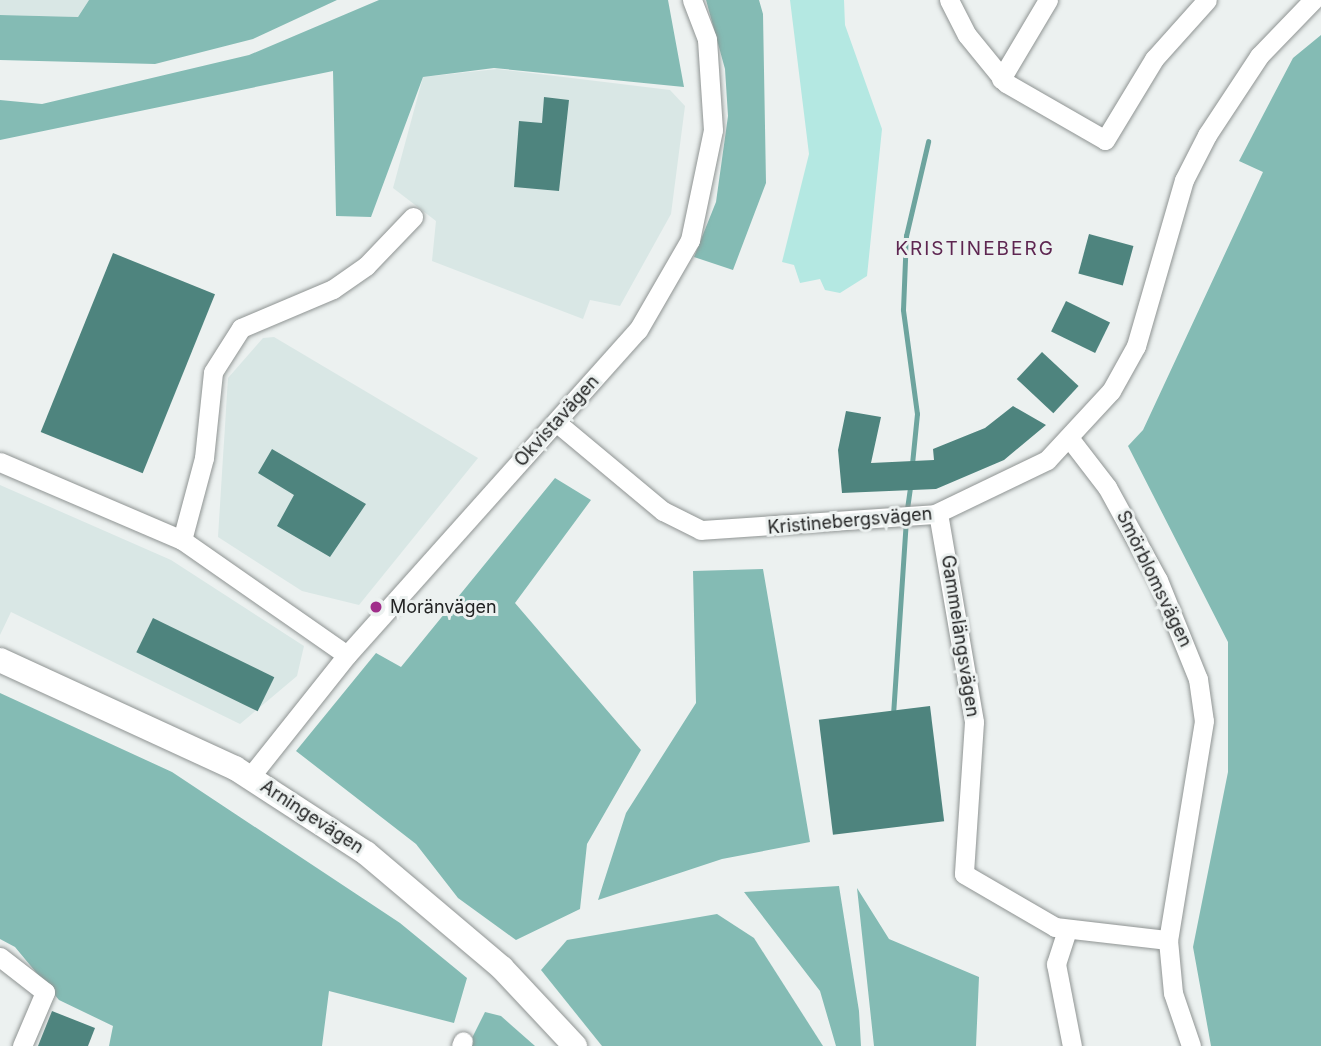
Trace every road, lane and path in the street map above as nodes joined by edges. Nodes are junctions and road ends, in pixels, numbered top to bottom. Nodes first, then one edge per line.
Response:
1 (692, 0) edge
2 (949, 0) edge
3 (1048, 0) edge
4 (1207, 0) edge
5 (1313, 0) edge
6 (1001, 79) junction
7 (413, 217) dead end
8 (556, 422) junction
9 (1070, 439) junction
10 (0, 462) edge
11 (939, 513) junction
12 (182, 540) junction
13 (347, 655) junction
14 (0, 660) edge
15 (250, 777) junction
16 (1067, 930) junction
17 (1168, 940) junction
18 (0, 957) edge
19 (22, 1046) edge
20 (575, 1046) edge
21 (1072, 1046) edge
22 (1191, 1046) edge

1 - 8 street, Okvistavägen
2 - 6 street
3 - 6 street
4 - 6 street
5 - 9 street, Kristinebergsvägen
7 - 12 street
8 - 11 street, Kristinebergsvägen
8 - 13 street, Okvistavägen
9 - 11 street, Kristinebergsvägen
9 - 17 street, Smörblomsvägen
10 - 12 street
11 - 16 street, Gammelängsvägen
12 - 13 street
13 - 15 street, Okvistavägen
14 - 15 main road, Arningevägen
15 - 20 main road, Arningevägen
16 - 17 street, Gammelängsvägen
16 - 21 street
17 - 22 street, Smörblomsvägen
18 - 19 street

